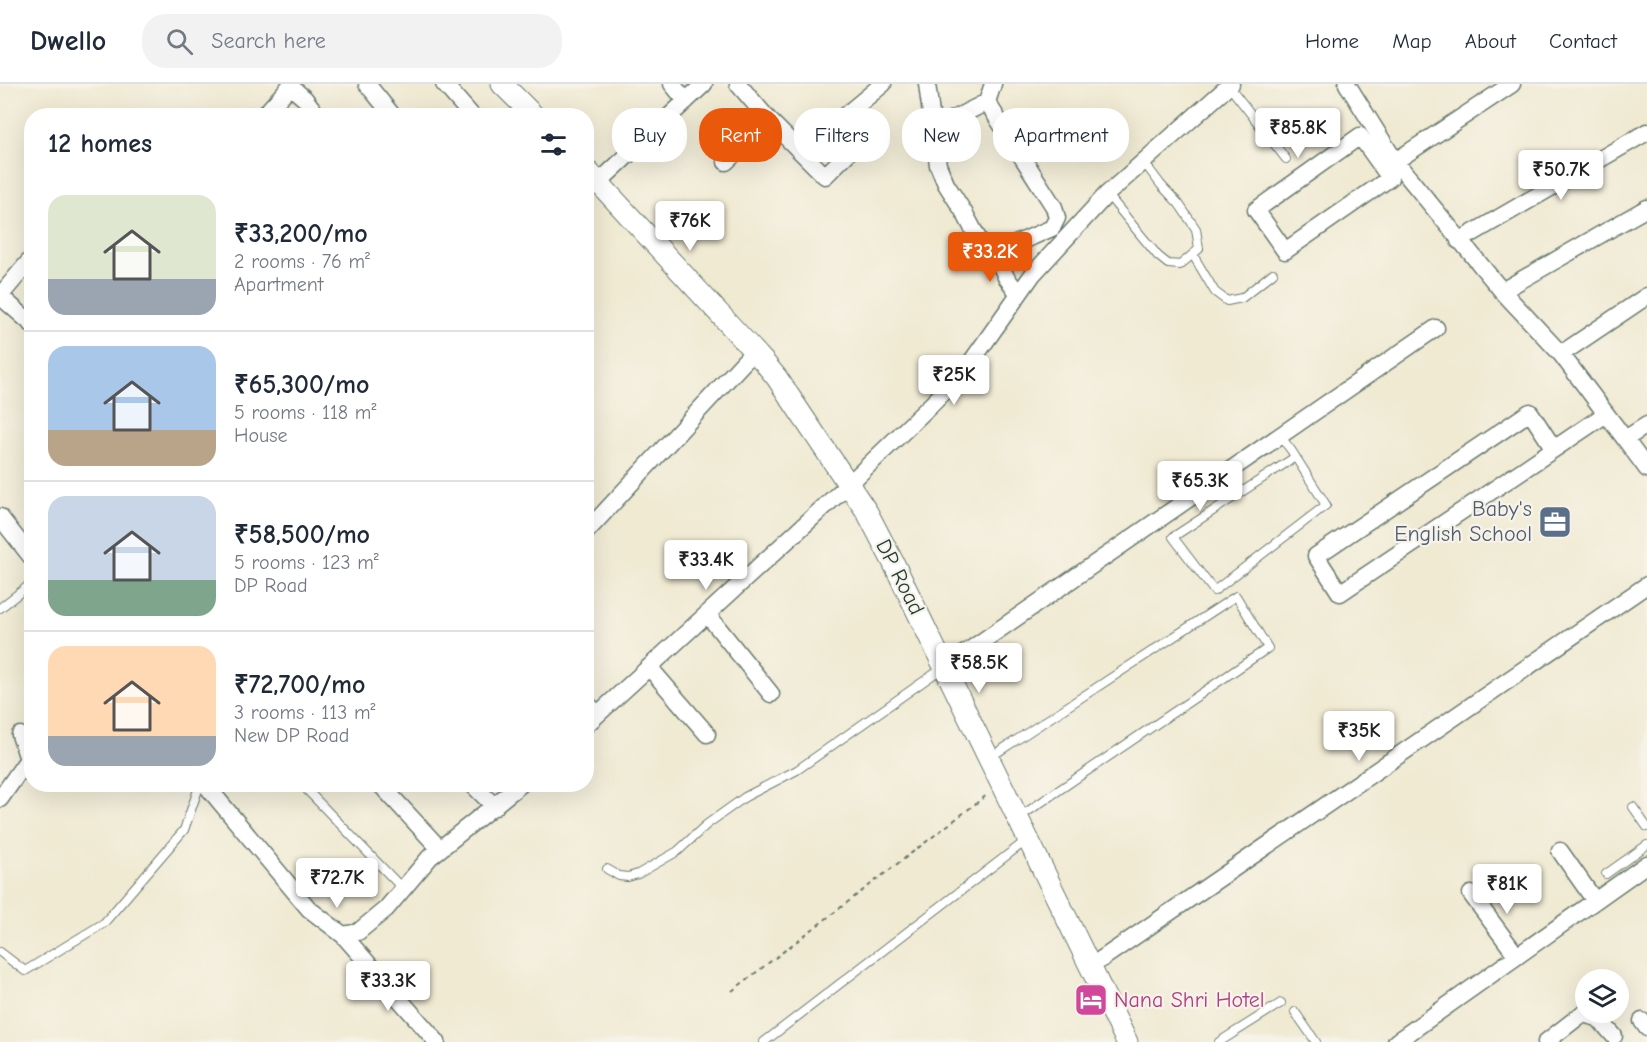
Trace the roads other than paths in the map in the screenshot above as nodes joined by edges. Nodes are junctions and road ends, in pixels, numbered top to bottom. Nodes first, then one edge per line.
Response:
1 (276, 84) edge
2 (367, 84) edge
3 (444, 84) edge
4 (502, 84) edge
5 (672, 84) edge
6 (704, 84) edge
7 (738, 84) edge
8 (883, 84) edge
9 (927, 84) edge
10 (993, 84) edge
11 (1347, 84) edge
12 (1512, 84) edge
13 (1230, 85) edge
14 (686, 101) junction
15 (987, 102) junction
16 (262, 108) edge
17 (265, 108) edge
18 (312, 108) edge
19 (386, 108) edge
20 (465, 108) edge
21 (526, 108) edge
22 (759, 108) edge
23 (854, 108) edge
24 (930, 108) edge
25 (975, 108) edge
26 (1647, 132) edge
27 (782, 133) edge
28 (794, 145) edge
29 (1286, 159) dead end
30 (1143, 161) junction
31 (811, 162) edge
32 (839, 162) edge
33 (938, 162) edge
34 (1389, 165) junction
35 (594, 174) edge
36 (594, 176) edge
37 (1107, 194) junction
38 (1647, 208) edge
39 (1460, 241) junction
40 (995, 253) junction
41 (1193, 255) junction
42 (24, 268) edge
43 (1273, 273) dead end
44 (1502, 291) junction
45 (1018, 293) junction
46 (1647, 296) edge
47 (24, 317) edge
48 (1436, 328) dead end
49 (1561, 354) junction
50 (765, 364) junction
51 (1606, 414) junction
52 (1647, 425) edge
53 (1280, 436) junction
54 (1625, 438) junction
55 (1554, 449) junction
56 (1295, 457) junction
57 (1647, 469) edge
58 (849, 484) junction
59 (0, 517) edge
60 (594, 524) edge
61 (24, 548) edge
62 (1647, 585) edge
63 (24, 589) edge
64 (0, 608) edge
65 (707, 614) junction
66 (649, 667) junction
67 (945, 667) junction
68 (771, 694) dead end
69 (594, 711) edge
70 (707, 734) dead end
71 (20, 735) dead end
72 (24, 747) edge
73 (989, 758) junction
74 (24, 765) edge
75 (197, 792) edge
76 (212, 792) edge
77 (310, 792) edge
78 (387, 792) edge
79 (480, 792) edge
80 (512, 792) edge
81 (0, 799) edge
82 (495, 807) junction
83 (1633, 807) dead end
84 (1018, 818) junction
85 (1647, 827) edge
86 (1027, 840) junction
87 (1647, 845) edge
88 (440, 849) junction
89 (1560, 851) dead end
90 (1647, 864) edge
91 (607, 869) dead end
92 (1606, 874) dead end
93 (403, 889) junction
94 (1470, 894) dead end
95 (1595, 901) junction
96 (343, 935) junction
97 (0, 952) edge
98 (1516, 956) junction
99 (1090, 967) junction
100 (1281, 1003) dead end
101 (1295, 1012) dead end
102 (1614, 1035) dead end
103 (437, 1042) edge
104 (764, 1042) edge
105 (1127, 1042) edge
106 (1219, 1042) edge
107 (1316, 1042) edge
108 (1396, 1042) edge
109 (1546, 1042) edge

1 - 16 street
2 - 19 street
3 - 20 street
4 - 21 street
5 - 14 street
6 - 14 street
7 - 22 street
8 - 23 street
9 - 24 street
10 - 15 street
11 - 34 street
12 - 34 street
13 - 29 lane
13 - 30 street
14 - 35 street
15 - 25 street
15 - 40 street
17 - 18 street
26 - 39 street
27 - 28 street
30 - 37 street
30 - 41 lane
31 - 32 street
33 - 40 street
34 - 34 street
34 - 39 street
36 - 50 street, DP Road
37 - 41 lane
37 - 45 street
38 - 44 street
39 - 44 street
40 - 45 street
41 - 43 lane
42 - 47 street
44 - 49 street
45 - 58 street
46 - 49 street
48 - 53 street
49 - 51 street
50 - 58 street, DP Road
50 - 60 street
51 - 54 street
51 - 55 street
52 - 54 street
53 - 56 lane
53 - 67 street
54 - 57 street
55 - 55 street
56 - 56 lane
58 - 65 street
58 - 67 street, DP Road
59 - 61 street
62 - 99 street
63 - 64 lane
65 - 66 street
65 - 68 street
66 - 69 street
66 - 70 street
67 - 73 street, DP Road
67 - 91 lane
71 - 72 street
73 - 84 street, DP Road
73 - 84 lane
74 - 81 street
75 - 97 lane
76 - 96 street
77 - 93 lane
78 - 88 street
79 - 82 street
80 - 82 street
82 - 88 street
83 - 85 lane
84 - 86 street, DP Road
86 - 99 street, DP Road
86 - 104 lane
87 - 92 lane
88 - 93 street
89 - 95 street
90 - 95 street
93 - 96 street
94 - 98 street
95 - 98 street
96 - 103 street
98 - 108 street
99 - 105 street, DP Road
100 - 106 lane
101 - 107 lane
102 - 109 street

